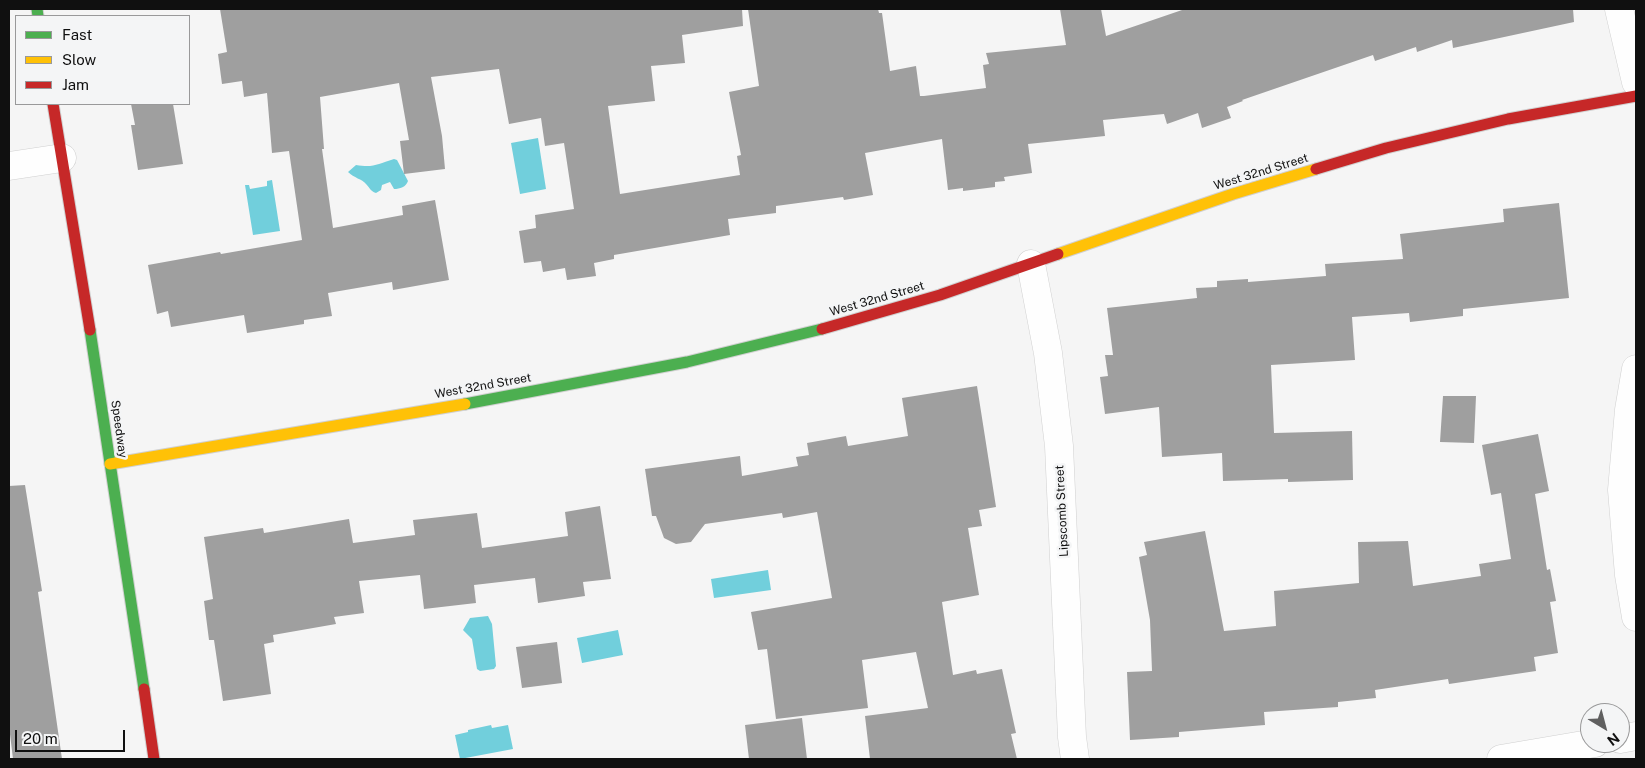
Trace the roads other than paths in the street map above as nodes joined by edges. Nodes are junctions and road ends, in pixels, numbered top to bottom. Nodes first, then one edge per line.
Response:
1 (1619, 9) edge
2 (1636, 82) edge
3 (1636, 96) edge
4 (53, 105) edge
5 (62, 158) junction
6 (9, 166) edge
7 (1032, 264) junction
8 (1636, 369) edge
9 (110, 464) junction
10 (1636, 618) edge
11 (1580, 746) edge
12 (154, 759) edge
13 (1075, 759) edge
14 (1502, 759) edge

1 - 2 street
3 - 7 street, West 32nd Street
4 - 5 street, Speedway
5 - 6 street
5 - 9 street, Speedway
7 - 9 street, West 32nd Street
7 - 13 street, Lipscomb Street
8 - 10 street
9 - 12 street, Speedway
11 - 14 street

